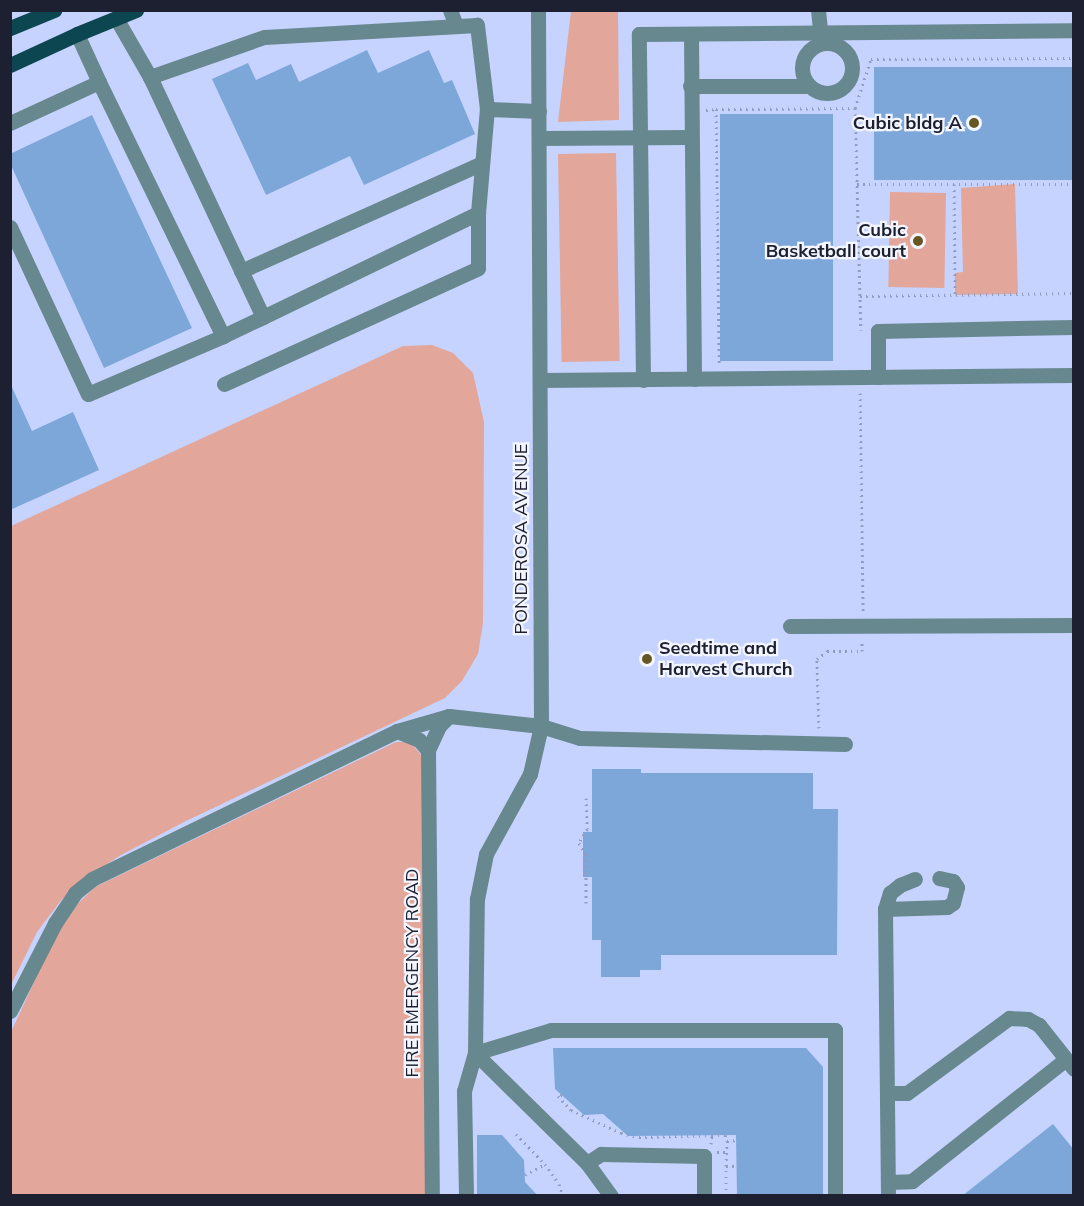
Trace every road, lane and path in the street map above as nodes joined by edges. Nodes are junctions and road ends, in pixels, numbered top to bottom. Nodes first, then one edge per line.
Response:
1 (136, 10) edge
2 (450, 10) edge
3 (538, 10) edge
4 (818, 10) edge
5 (52, 11) edge
6 (32, 14) edge
7 (116, 18) junction
8 (456, 26) junction
9 (10, 28) edge
10 (1074, 30) edge
11 (77, 34) junction
12 (691, 34) junction
13 (820, 38) junction
14 (1074, 58) edge
15 (10, 65) edge
16 (150, 77) junction
17 (99, 82) junction
18 (690, 86) junction
19 (809, 86) junction
20 (855, 108) junction
21 (487, 109) junction
22 (716, 109) junction
23 (538, 111) junction
24 (702, 111) dead end
25 (10, 123) edge
26 (690, 137) junction
27 (538, 138) junction
28 (640, 138) junction
29 (482, 163) junction
30 (857, 184) junction
31 (954, 184) junction
32 (1074, 184) edge
33 (478, 213) junction
34 (10, 227) edge
35 (241, 271) junction
36 (1074, 294) edge
37 (955, 295) junction
38 (860, 296) junction
39 (263, 317) junction
40 (1074, 327) edge
41 (861, 331) dead end
42 (224, 336) junction
43 (730, 364) dead end
44 (1074, 375) edge
45 (878, 377) junction
46 (694, 379) junction
47 (540, 380) junction
48 (643, 380) junction
49 (224, 384) dead end
50 (860, 389) dead end
51 (863, 613) dead end
52 (1074, 625) edge
53 (790, 626) dead end
54 (862, 638) dead end
55 (449, 716) junction
56 (541, 726) junction
57 (819, 730) dead end
58 (397, 731) junction
59 (846, 744) dead end
60 (428, 750) junction
61 (586, 798) dead end
62 (939, 878) dead end
63 (915, 879) dead end
64 (586, 903) dead end
65 (885, 909) junction
66 (10, 1011) edge
67 (475, 1053) junction
68 (1070, 1064) edge
69 (887, 1093) junction
70 (562, 1095) dead end
71 (516, 1134) dead end
72 (712, 1135) dead end
73 (725, 1135) dead end
74 (736, 1140) dead end
75 (727, 1142) junction
76 (587, 1163) junction
77 (544, 1164) junction
78 (726, 1166) junction
79 (737, 1166) dead end
80 (525, 1175) dead end
81 (888, 1189) edge
82 (432, 1196) edge
83 (466, 1196) edge
84 (563, 1196) edge
85 (611, 1196) edge
86 (704, 1196) edge
87 (726, 1196) edge
88 (835, 1196) edge

1 - 7 main road
2 - 8 street
3 - 23 street, PONDEROSA AVENUE
4 - 13 street
5 - 6 main road
6 - 9 main road
7 - 11 main road
7 - 16 street
8 - 16 street
8 - 21 street
10 - 13 street
11 - 15 main road
11 - 17 street
12 - 13 street
12 - 18 street
12 - 28 street
13 - 19 street
13 - 19 street
14 - 20 path
16 - 35 street
17 - 25 street
17 - 42 street
18 - 19 street
18 - 26 street
20 - 22 path
20 - 30 path
21 - 23 street
21 - 29 street
22 - 24 path
22 - 43 path
23 - 27 street, PONDEROSA AVENUE
26 - 28 street
26 - 46 street
27 - 28 street
27 - 47 street, PONDEROSA AVENUE
28 - 48 street
29 - 33 street
29 - 35 street
30 - 31 path
30 - 38 path
31 - 32 path
31 - 37 path
33 - 39 street
33 - 49 street
34 - 42 street
35 - 39 street
36 - 37 path
37 - 38 path
38 - 41 path
39 - 42 street
40 - 45 street
44 - 45 street
45 - 46 street
46 - 48 street
47 - 48 street
47 - 56 street, PONDEROSA AVENUE
50 - 51 path
52 - 53 street
54 - 57 path
55 - 56 street
55 - 58 street
55 - 60 street, FIRE EMERGENCY ROAD
56 - 59 street
56 - 67 street, PONDEROSA AVENUE
58 - 60 street
58 - 66 street
60 - 82 street, FIRE EMERGENCY ROAD
61 - 64 path
62 - 65 street
63 - 65 street
65 - 69 street
67 - 76 street
67 - 83 street, PONDEROSA AVENUE
67 - 88 street
68 - 69 street
68 - 81 street
69 - 81 street
70 - 72 path
71 - 77 path
73 - 75 path
74 - 75 path
75 - 78 path
76 - 85 street
76 - 86 street
77 - 80 path
77 - 84 path
78 - 79 path
78 - 87 path

